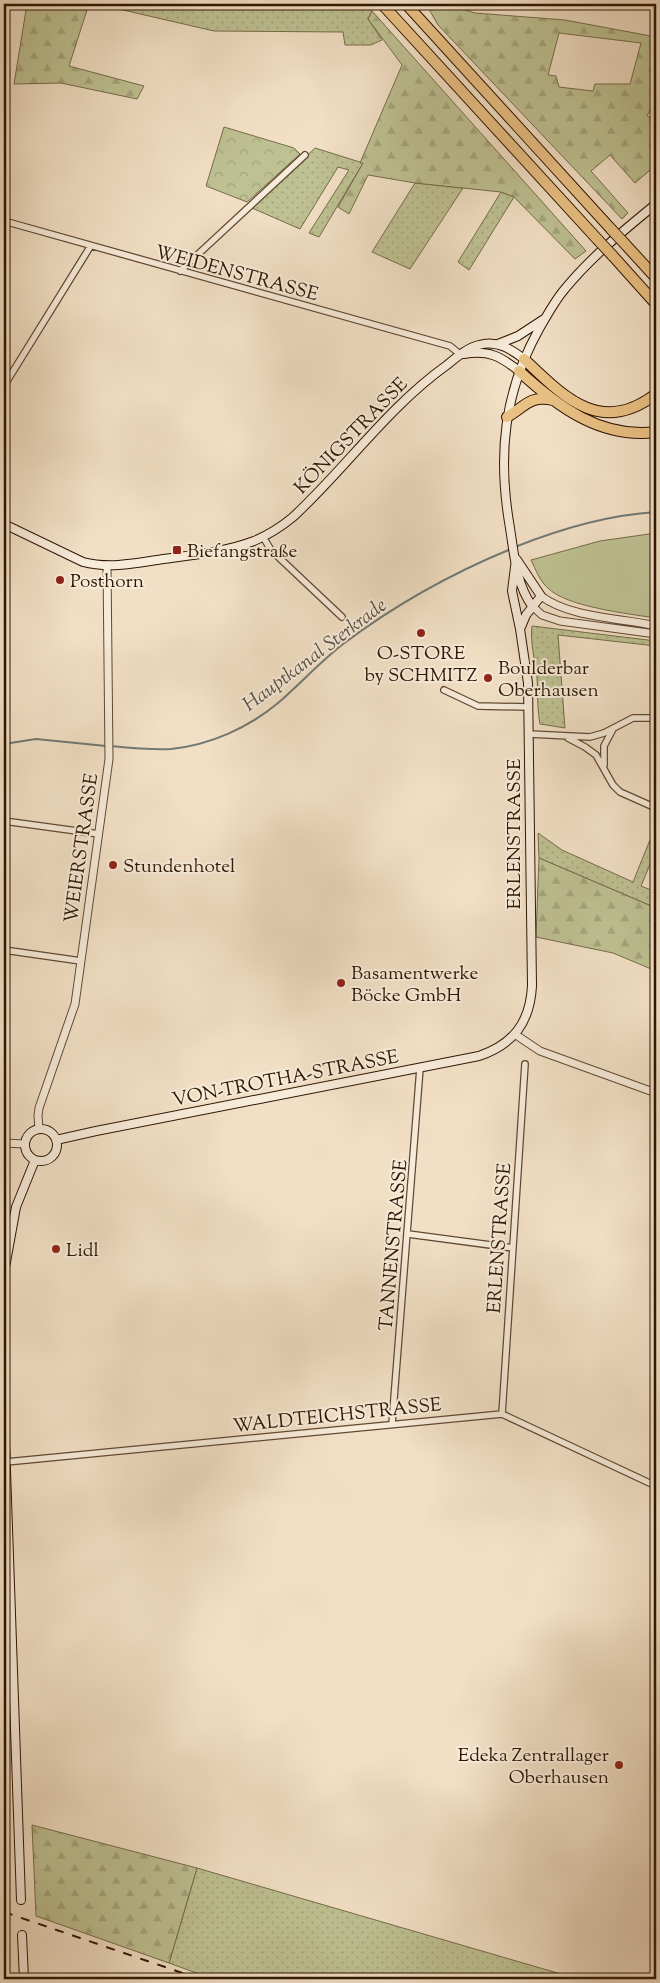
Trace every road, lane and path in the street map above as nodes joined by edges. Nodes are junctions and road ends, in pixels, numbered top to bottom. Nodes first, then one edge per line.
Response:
1 (382, 4) edge
2 (410, 8) edge
3 (305, 155) dead end
4 (656, 205) edge
5 (4, 222) edge
6 (90, 247) junction
7 (180, 271) junction
8 (656, 278) edge
9 (644, 290) junction
10 (656, 304) edge
11 (656, 313) edge
12 (545, 318) junction
13 (498, 344) junction
14 (460, 355) junction
15 (524, 359) junction
16 (519, 371) junction
17 (4, 386) edge
18 (656, 394) edge
19 (556, 400) junction
20 (507, 417) junction
21 (656, 432) edge
22 (4, 524) edge
23 (263, 537) junction
24 (516, 559) junction
25 (107, 565) junction
26 (541, 596) junction
27 (532, 606) junction
28 (342, 617) dead end
29 (656, 626) edge
30 (520, 629) junction
31 (656, 634) edge
32 (444, 690) dead end
33 (528, 707) junction
34 (656, 718) edge
35 (614, 728) junction
36 (529, 734) junction
37 (564, 736) junction
38 (605, 768) junction
39 (656, 808) edge
40 (4, 822) edge
41 (99, 834) junction
42 (4, 950) edge
43 (81, 961) junction
44 (516, 1035) junction
45 (525, 1064) dead end
46 (420, 1068) junction
47 (656, 1093) edge
48 (39, 1129) junction
49 (56, 1140) junction
50 (4, 1143) edge
51 (25, 1144) junction
52 (35, 1160) junction
53 (408, 1234) junction
54 (514, 1248) junction
55 (4, 1273) edge
56 (4, 1414) edge
57 (502, 1414) junction
58 (392, 1424) junction
59 (6, 1462) junction
60 (656, 1486) edge
61 (21, 1900) dead end
62 (22, 1935) dead end
63 (24, 1979) edge

1 - 9 highway, bridge
2 - 8 highway, bridge
3 - 7 street
4 - 12 main road
5 - 6 street, WEIDENSTRASSE
6 - 7 street, WEIDENSTRASSE
6 - 17 street
7 - 14 street, WEIDENSTRASSE
9 - 10 highway
9 - 11 highway
12 - 13 main road, KÖNIGSTRASSE
12 - 15 main road
13 - 14 main road, KÖNIGSTRASSE
13 - 15 main road
14 - 16 main road
14 - 23 main road, KÖNIGSTRASSE
15 - 16 main road
15 - 18 highway
16 - 19 highway
16 - 20 main road, ERLENSTRASSE
19 - 20 highway
19 - 21 highway
20 - 24 main road, ERLENSTRASSE
22 - 25 main road
23 - 25 main road
23 - 28 street
24 - 26 main road, ERLENSTRASSE
24 - 27 main road, ERLENSTRASSE
24 - 30 main road, ERLENSTRASSE
25 - 41 street, WEIERSTRASSE
26 - 27 main road
26 - 29 street
27 - 30 main road
27 - 31 street
30 - 33 main road, ERLENSTRASSE
32 - 33 street
33 - 36 main road, ERLENSTRASSE
34 - 35 street
35 - 37 street
35 - 38 street
36 - 37 street
36 - 44 main road, ERLENSTRASSE
37 - 38 street
38 - 39 street
40 - 41 street
41 - 43 street, WEIERSTRASSE
42 - 43 street
43 - 48 street, WEIERSTRASSE
44 - 46 main road, VON-TROTHA-STRASSE
44 - 47 street
45 - 54 street, ERLENSTRASSE
46 - 49 main road, VON-TROTHA-STRASSE
46 - 53 street, TANNENSTRASSE
48 - 49 main road
48 - 51 main road
49 - 52 main road
50 - 51 street
51 - 52 main road
52 - 55 main road
53 - 54 street
53 - 58 street, TANNENSTRASSE
54 - 57 street, ERLENSTRASSE
56 - 59 main road
57 - 58 street, WALDTEICHSTRASSE
57 - 60 street
58 - 59 street, WALDTEICHSTRASSE
59 - 61 main road
62 - 63 main road

